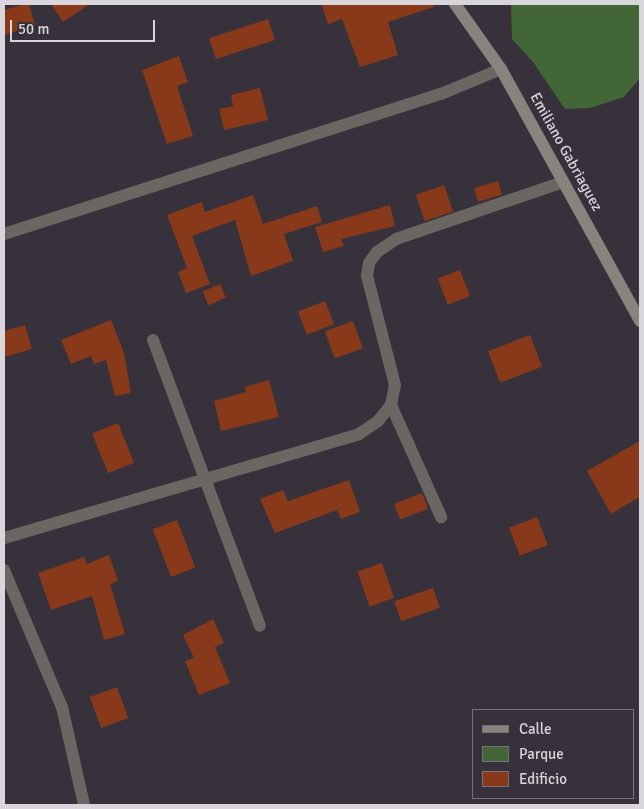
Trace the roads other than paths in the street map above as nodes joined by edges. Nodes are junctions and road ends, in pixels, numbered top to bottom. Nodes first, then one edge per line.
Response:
1 (455, 4) edge
2 (501, 70) junction
3 (563, 182) junction
4 (4, 234) edge
5 (640, 321) edge
6 (153, 340) dead end
7 (391, 405) junction
8 (208, 480) junction
9 (441, 516) dead end
10 (4, 538) edge
11 (4, 570) edge
12 (260, 626) dead end
13 (84, 805) edge

1 - 2 main road, Emiliano Gabriaguez
2 - 3 main road, Emiliano Gabriaguez
2 - 4 street
3 - 5 main road, Emiliano Gabriaguez
3 - 7 street
6 - 8 street
7 - 8 street
7 - 9 street
8 - 10 street
8 - 12 street
11 - 13 street

